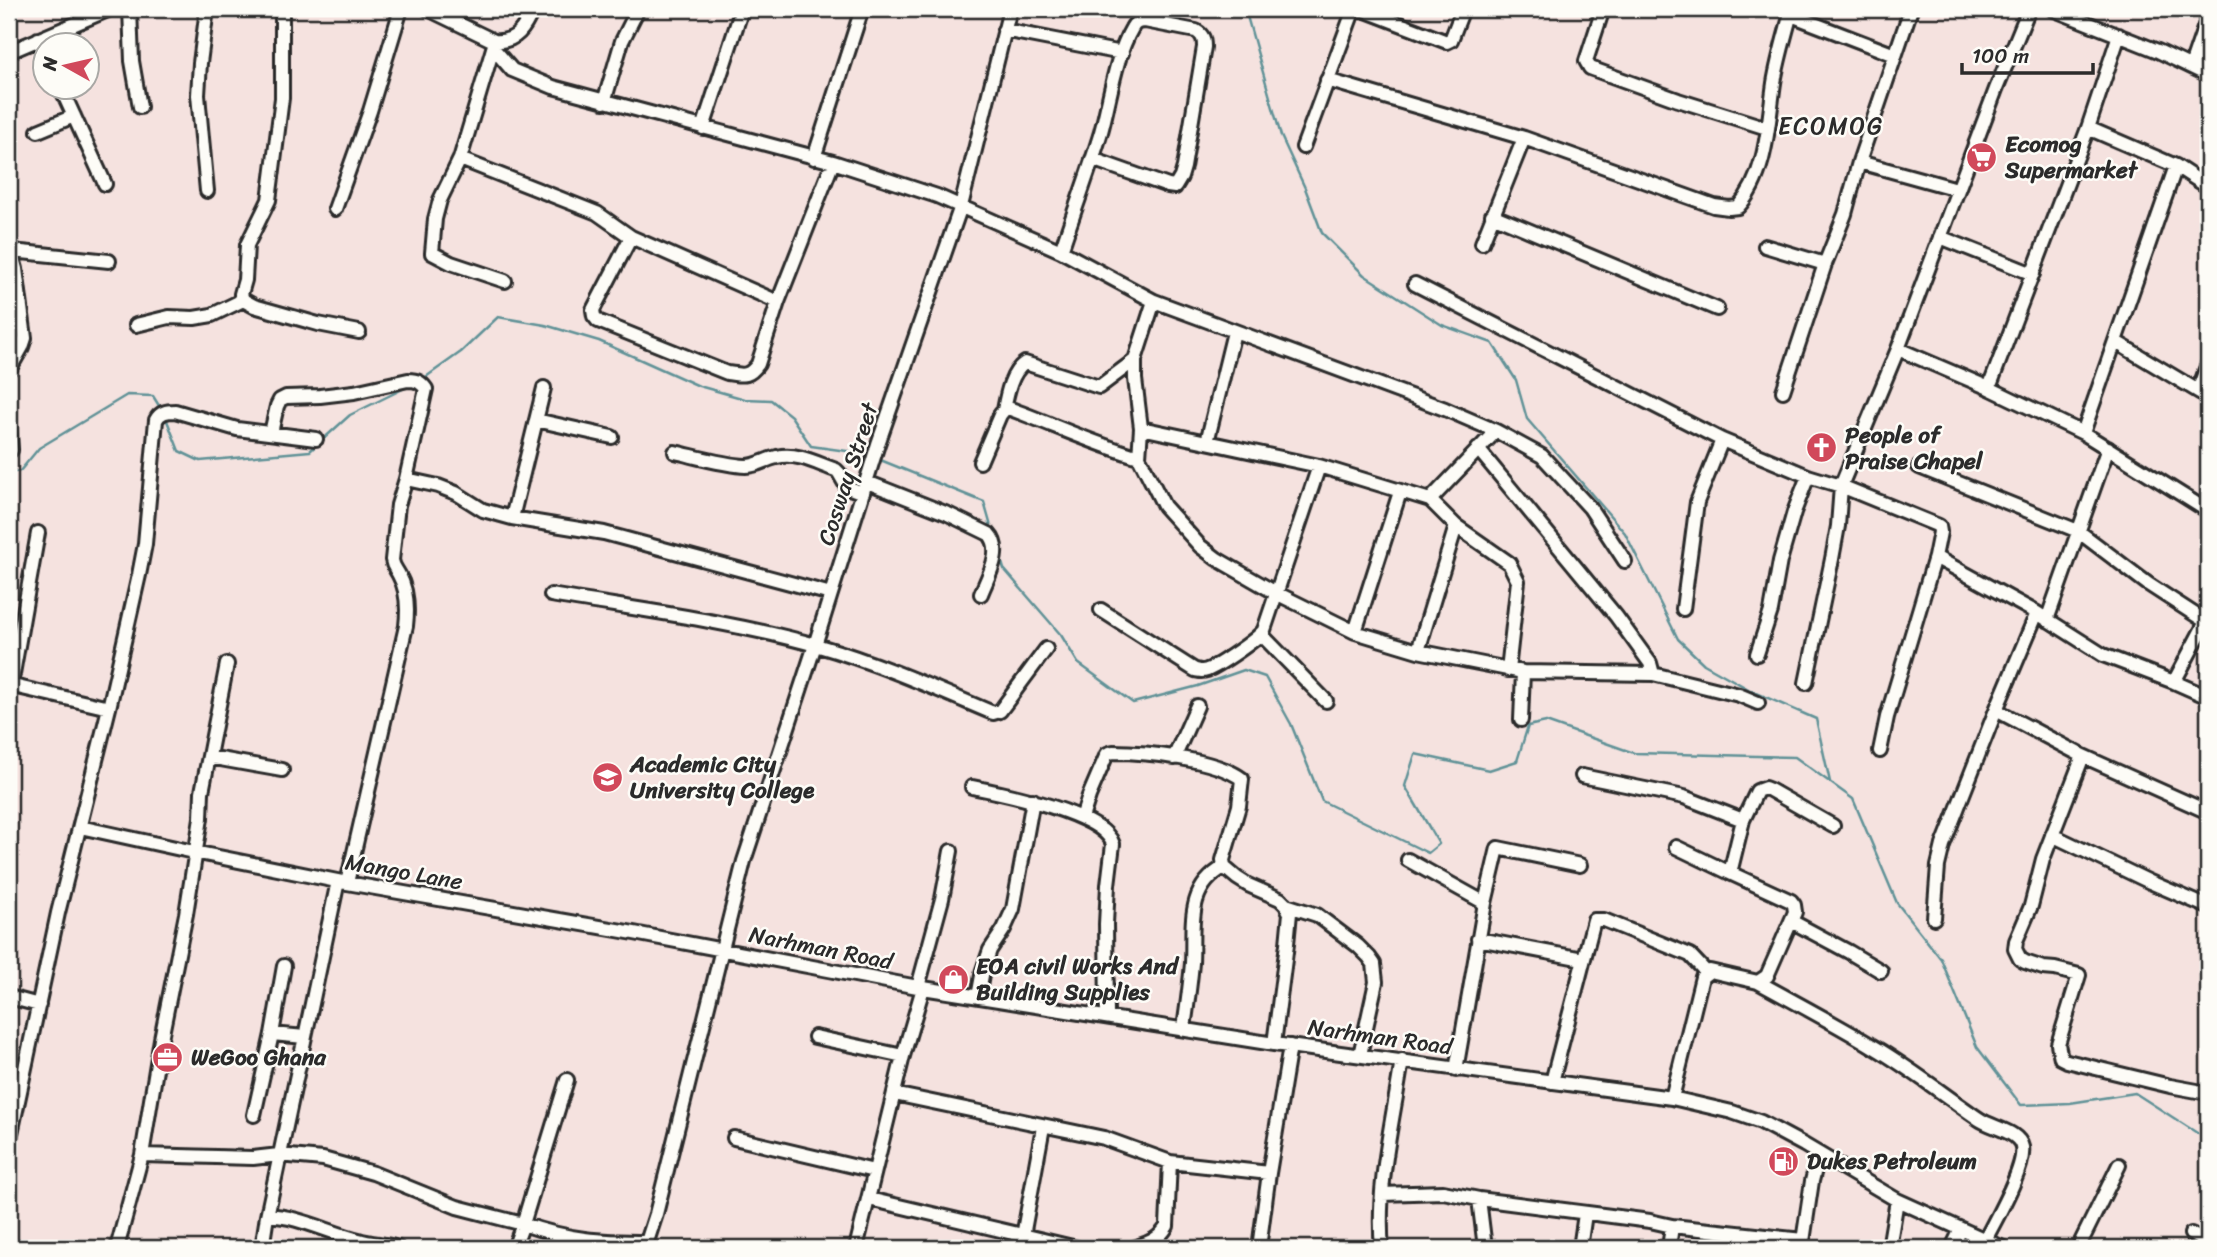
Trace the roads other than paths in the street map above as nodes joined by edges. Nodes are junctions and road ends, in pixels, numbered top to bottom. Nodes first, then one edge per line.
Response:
1 (110, 9) edge
2 (130, 9) edge
3 (208, 9) edge
4 (282, 9) edge
5 (401, 9) edge
6 (428, 9) edge
7 (533, 9) edge
8 (638, 9) edge
9 (741, 9) edge
10 (862, 9) edge
11 (1010, 9) edge
12 (1354, 9) edge
13 (1361, 9) edge
14 (1463, 9) edge
15 (1603, 9) edge
16 (1911, 9) edge
17 (2029, 9) edge
18 (2052, 9) edge
19 (1791, 12) edge
20 (448, 13) edge
21 (2208, 17) edge
22 (1004, 30) junction
23 (55, 32) edge
24 (2119, 35) junction
25 (32, 42) edge
26 (494, 45) junction
27 (9, 52) edge
28 (1122, 53) junction
29 (1895, 55) junction
30 (2191, 66) junction
31 (512, 70) junction
32 (486, 75) junction
33 (2208, 75) edge
34 (1327, 80) junction
35 (68, 102) edge
36 (604, 102) junction
37 (141, 107) dead end
38 (74, 116) junction
39 (703, 128) junction
40 (1768, 128) junction
41 (2088, 128) junction
42 (38, 131) dead end
43 (1524, 138) junction
44 (1303, 147) dead end
45 (814, 158) junction
46 (460, 159) junction
47 (1092, 159) junction
48 (833, 162) junction
49 (1859, 162) junction
50 (2176, 166) junction
51 (105, 184) dead end
52 (2208, 187) edge
53 (1957, 190) junction
54 (207, 191) dead end
55 (961, 206) junction
56 (335, 209) dead end
57 (1492, 215) junction
58 (631, 237) junction
59 (1940, 237) junction
60 (1482, 243) dead end
61 (1765, 246) dead end
62 (10, 248) edge
63 (1061, 251) junction
64 (109, 261) dead end
65 (1825, 264) junction
66 (2033, 274) junction
67 (505, 281) dead end
68 (1416, 285) dead end
69 (243, 300) junction
70 (1154, 301) junction
71 (778, 302) junction
72 (1717, 309) dead end
73 (136, 325) dead end
74 (359, 332) dead end
75 (1234, 332) junction
76 (2116, 342) junction
77 (1898, 349) junction
78 (1135, 360) junction
79 (2208, 364) edge
80 (9, 370) edge
81 (544, 387) dead end
82 (1989, 388) junction
83 (1783, 391) dead end
84 (2203, 394) edge
85 (1004, 410) junction
86 (536, 420) junction
87 (9, 428) edge
88 (1141, 428) junction
89 (1496, 431) junction
90 (271, 433) junction
91 (2083, 433) junction
92 (612, 437) dead end
93 (316, 439) dead end
94 (1722, 440) junction
95 (1207, 442) junction
96 (2108, 448) junction
97 (1478, 449) junction
98 (11, 450) dead end
99 (675, 452) dead end
100 (1139, 457) junction
101 (980, 461) dead end
102 (1319, 466) junction
103 (1919, 467) dead end
104 (1808, 476) junction
105 (406, 479) junction
106 (866, 484) junction
107 (1840, 486) junction
108 (1400, 492) junction
109 (1430, 499) junction
110 (2208, 511) edge
111 (512, 518) junction
112 (1456, 526) junction
113 (2078, 531) junction
114 (38, 533) dead end
115 (1935, 557) junction
116 (1625, 561) dead end
117 (1276, 593) junction
118 (831, 594) junction
119 (981, 594) dead end
120 (551, 595) dead end
121 (1683, 609) dead end
122 (1101, 610) dead end
123 (2042, 616) junction
124 (2208, 621) edge
125 (1355, 632) junction
126 (1261, 634) junction
127 (815, 645) junction
128 (1046, 649) dead end
129 (1418, 651) junction
130 (1757, 654) dead end
131 (227, 664) dead end
132 (1508, 670) junction
133 (1523, 672) junction
134 (1653, 674) junction
135 (2174, 682) junction
136 (1806, 683) dead end
137 (10, 685) edge
138 (2208, 698) edge
139 (1326, 701) dead end
140 (1758, 703) dead end
141 (1197, 706) dead end
142 (109, 708) junction
143 (1996, 710) junction
144 (1521, 720) dead end
145 (1880, 751) dead end
146 (2083, 756) junction
147 (209, 757) junction
148 (1174, 758) junction
149 (282, 770) dead end
150 (1582, 776) dead end
151 (972, 787) dead end
152 (1033, 800) junction
153 (2208, 812) edge
154 (1082, 818) junction
155 (1743, 820) junction
156 (1833, 826) dead end
157 (80, 827) junction
158 (2052, 835) junction
159 (1676, 847) dead end
160 (951, 851) dead end
161 (194, 852) junction
162 (1408, 860) dead end
163 (1580, 865) dead end
164 (1224, 867) junction
165 (1730, 873) junction
166 (342, 882) junction
167 (1485, 903) junction
168 (1286, 905) junction
169 (2208, 907) edge
170 (1934, 918) dead end
171 (1791, 921) junction
172 (1478, 939) junction
173 (723, 951) junction
174 (1583, 959) junction
175 (284, 966) dead end
176 (1881, 971) dead end
177 (1706, 972) junction
178 (1758, 982) junction
179 (921, 988) junction
180 (9, 997) edge
181 (978, 997) junction
182 (38, 1005) junction
183 (1107, 1016) junction
184 (1184, 1028) junction
185 (272, 1034) junction
186 (305, 1037) junction
187 (815, 1037) dead end
188 (1274, 1044) junction
189 (1290, 1046) junction
190 (1360, 1055) junction
191 (903, 1056) junction
192 (1402, 1060) junction
193 (1456, 1070) junction
194 (567, 1080) dead end
195 (1552, 1082) junction
196 (2208, 1093) edge
197 (894, 1094) junction
198 (1672, 1098) junction
199 (254, 1115) dead end
200 (1043, 1127) junction
201 (734, 1138) dead end
202 (9, 1143) edge
203 (1819, 1154) junction
204 (142, 1155) junction
205 (279, 1155) junction
206 (1170, 1162) junction
207 (2119, 1165) dead end
208 (874, 1171) junction
209 (1269, 1173) junction
210 (1382, 1194) junction
211 (869, 1199) junction
212 (1479, 1199) junction
213 (1897, 1200) junction
214 (1585, 1213) junction
215 (267, 1216) junction
216 (523, 1224) junction
217 (1672, 1227) junction
218 (1961, 1229) junction
219 (2191, 1234) dead end
220 (1023, 1236) junction
221 (1986, 1240) junction
222 (1750, 1242) edge
223 (2208, 1242) edge
224 (1802, 1244) edge
225 (646, 1245) edge
226 (117, 1248) edge
227 (262, 1248) edge
228 (398, 1248) edge
229 (514, 1248) edge
230 (856, 1248) edge
231 (1077, 1248) edge
232 (1134, 1248) edge
233 (1259, 1248) edge
234 (1382, 1248) edge
235 (1485, 1248) edge
236 (1580, 1248) edge
237 (1669, 1248) edge
238 (1889, 1248) edge
239 (1952, 1248) edge
240 (2003, 1248) edge
241 (2078, 1248) edge

1 - 23 street
2 - 37 street
3 - 54 street
4 - 69 street
5 - 56 street
6 - 20 street
7 - 26 street
8 - 36 street
9 - 39 street
10 - 45 street
11 - 22 street, Cosway Street
12 - 34 street
13 - 14 street
15 - 40 street
16 - 29 street
17 - 53 street
18 - 24 street
19 - 29 street
19 - 40 street
20 - 26 street
21 - 30 street
22 - 28 street
22 - 55 street, Cosway Street
24 - 30 street
24 - 41 street
25 - 27 street
26 - 31 street
26 - 32 street
28 - 47 street
28 - 47 street
29 - 49 street
30 - 33 street
31 - 32 street
31 - 36 street
32 - 46 street
34 - 43 street
34 - 44 street
35 - 38 street
36 - 39 street
38 - 42 street
38 - 51 street
39 - 45 street
40 - 43 street
41 - 50 street
41 - 66 street
43 - 57 street
45 - 48 street
46 - 58 street
46 - 67 street
47 - 63 street
48 - 55 street
48 - 71 street
49 - 53 street
49 - 65 street
50 - 52 street
50 - 76 street
53 - 59 street
55 - 63 street
55 - 106 street, Cosway Street
57 - 60 street
57 - 72 street
58 - 71 street
58 - 71 street
59 - 66 street
59 - 77 street
61 - 65 street
62 - 64 street
62 - 80 street
63 - 70 street
65 - 83 street
66 - 82 street
68 - 94 street
69 - 73 street
69 - 74 street
70 - 75 street
70 - 78 street
75 - 89 street
75 - 95 street
76 - 84 street
76 - 91 street
77 - 82 street
77 - 107 street
78 - 85 street
78 - 88 street
79 - 84 street
81 - 86 street
82 - 91 street
85 - 100 street
85 - 101 street
86 - 92 street
86 - 111 street
87 - 98 street
88 - 95 street
88 - 100 street
89 - 97 street
89 - 116 street
90 - 93 street
90 - 105 street
90 - 142 street
91 - 96 street
94 - 104 street
94 - 121 street
95 - 102 street
96 - 110 street
96 - 113 street
97 - 109 street
97 - 134 street
99 - 106 street
100 - 117 street
102 - 108 street
102 - 117 street
103 - 113 street
104 - 107 street
104 - 130 street
105 - 111 street
105 - 166 street
106 - 118 street, Cosway Street
106 - 119 street
107 - 115 street
107 - 136 street
108 - 109 street
108 - 125 street
109 - 112 street
111 - 118 street
112 - 129 street
112 - 132 street
113 - 123 street
113 - 124 street
114 - 137 street
115 - 123 street
115 - 145 street
117 - 125 street
117 - 126 street
118 - 127 street, Cosway Street
120 - 127 street
122 - 126 street
123 - 135 street
123 - 143 street
124 - 135 street
125 - 129 street
126 - 139 street
127 - 128 street
127 - 173 street, Cosway Street
129 - 132 street
131 - 147 street
132 - 133 street
133 - 134 street
133 - 144 street
134 - 140 street
135 - 138 street
137 - 142 street
141 - 148 street
142 - 157 street
143 - 146 street
143 - 170 street
146 - 153 street
146 - 158 street
147 - 149 street
147 - 161 street
148 - 154 street
148 - 164 street
150 - 155 street
151 - 152 street
152 - 154 street
152 - 181 street
154 - 183 street
155 - 156 street
155 - 165 street
157 - 161 street, Mango Lane
157 - 182 street
158 - 169 street
158 - 196 street
159 - 165 street
160 - 179 street
161 - 166 street, Mango Lane
161 - 204 street
162 - 167 street
163 - 167 street
164 - 168 street
164 - 184 street
165 - 171 street
166 - 173 street, Mango Lane
166 - 186 street
167 - 172 street
168 - 188 street
168 - 190 street
171 - 176 street
171 - 178 street
172 - 174 street
172 - 193 street
173 - 179 street, Narhman Road
173 - 225 street, Cosway Street
174 - 177 street
174 - 195 street
175 - 185 street
177 - 178 street
177 - 198 street
178 - 221 street
179 - 181 street, Narhman Road
179 - 191 street
180 - 182 street
181 - 183 street, Narhman Road
182 - 202 street
183 - 184 street, Narhman Road
184 - 188 street, Narhman Road
185 - 186 street
185 - 199 street
186 - 205 street
187 - 191 street
188 - 189 street, Narhman Road
189 - 190 street, Narhman Road
189 - 209 street
190 - 192 street, Narhman Road
191 - 197 street
192 - 193 street, Narhman Road
192 - 210 street
193 - 195 street, Narhman Road
194 - 216 street
195 - 198 street, Narhman Road
197 - 200 street
197 - 208 street
198 - 203 street, Narhman Road
200 - 206 street
200 - 220 street
201 - 208 street
203 - 213 street, Narhman Road
203 - 224 street
204 - 205 street
204 - 226 street
205 - 215 street
205 - 216 street
206 - 209 street
206 - 232 street
207 - 241 street
208 - 211 street
209 - 233 street
210 - 212 street
210 - 234 street
211 - 220 street
211 - 230 street
212 - 214 street
212 - 235 street
213 - 218 street, Narhman Road
213 - 238 street
214 - 217 street
214 - 236 street
215 - 227 street
215 - 228 street
216 - 225 street
216 - 229 street
217 - 222 street
217 - 237 street
218 - 221 street, Narhman Road
218 - 239 street
219 - 223 street
220 - 231 street
221 - 240 street, Narhman Road
222 - 224 street

